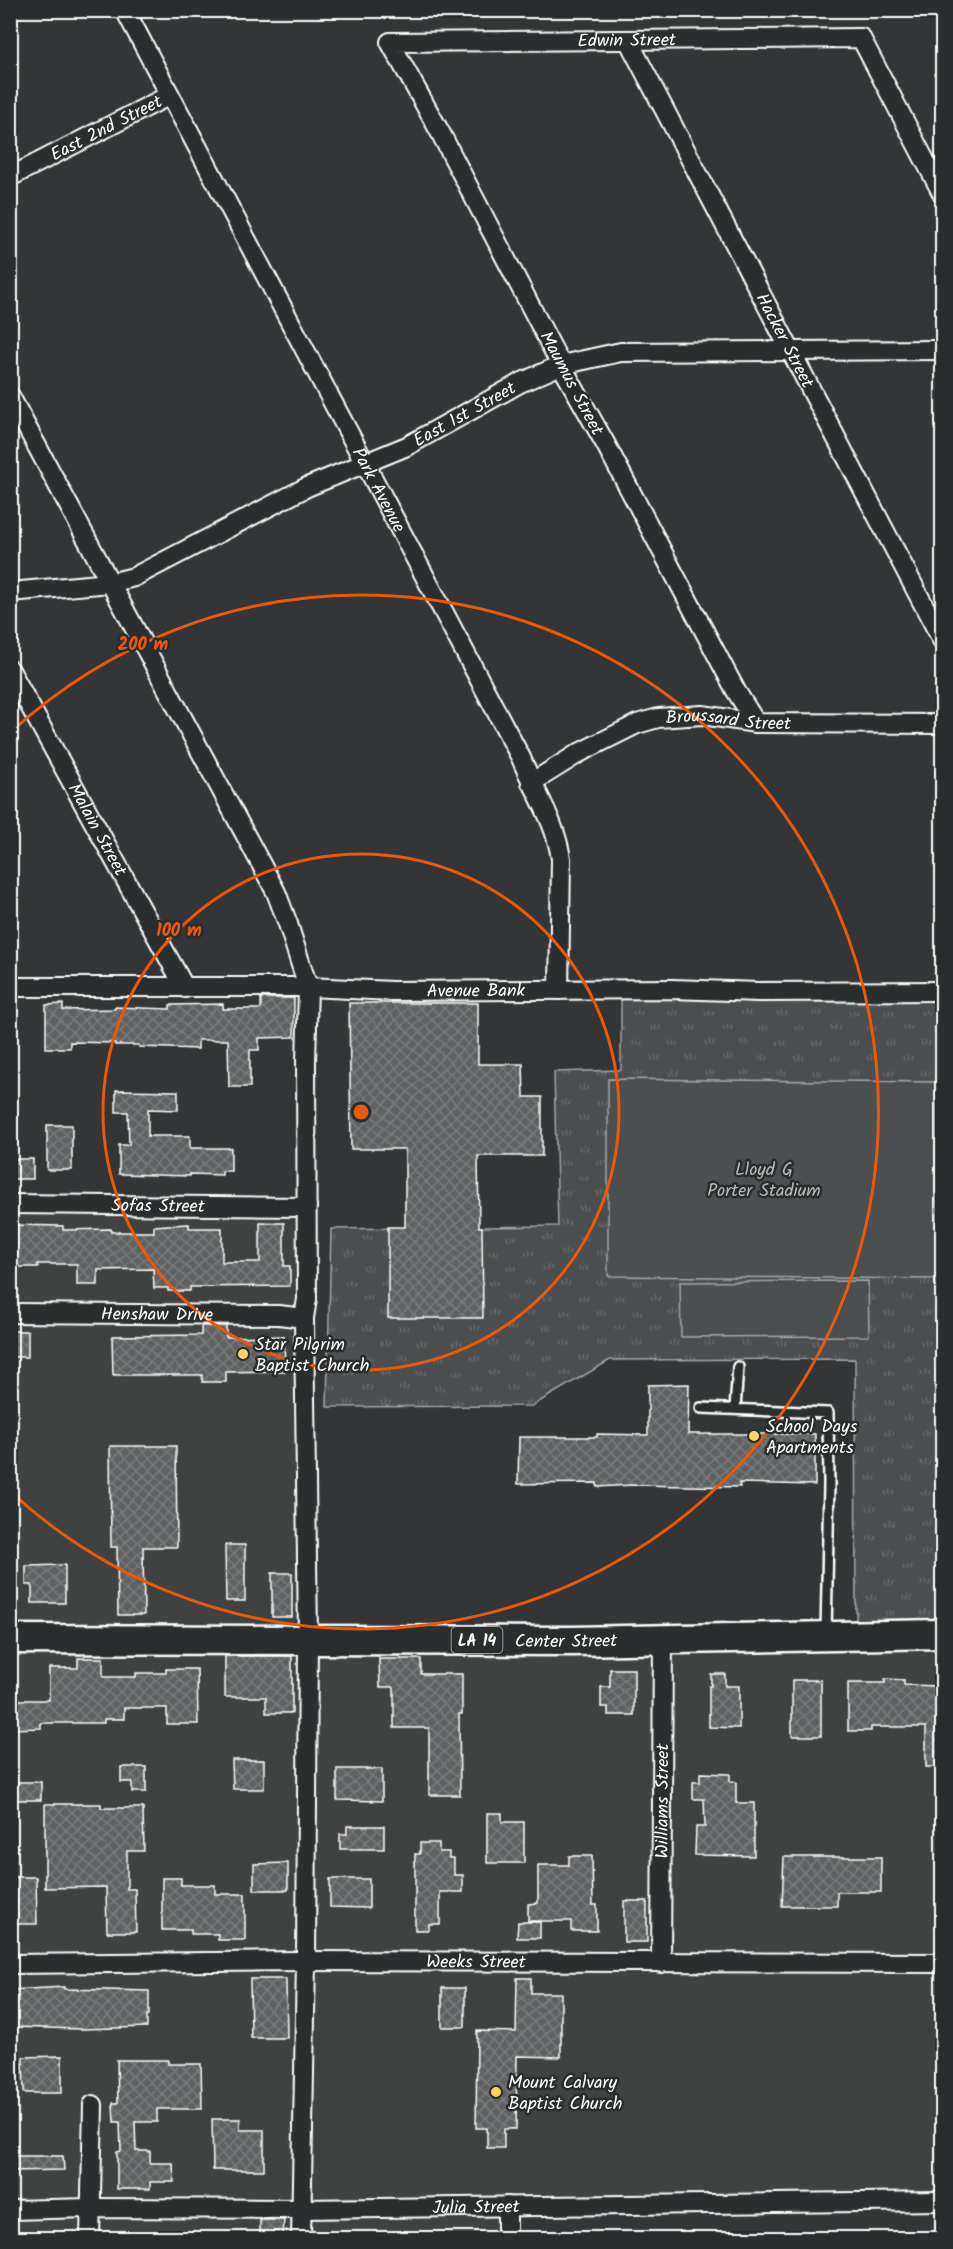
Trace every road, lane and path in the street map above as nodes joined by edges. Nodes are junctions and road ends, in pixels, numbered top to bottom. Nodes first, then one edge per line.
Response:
1 (125, 10) edge
2 (628, 40) junction
3 (390, 42) joint
4 (170, 95) junction
5 (10, 177) edge
6 (942, 193) edge
7 (790, 350) junction
8 (942, 350) edge
9 (561, 365) junction
10 (10, 396) edge
11 (363, 463) junction
12 (110, 583) junction
13 (10, 592) edge
14 (942, 640) edge
15 (10, 670) edge
16 (756, 723) junction
17 (942, 724) edge
18 (531, 783) junction
19 (10, 987) edge
20 (308, 987) junction
21 (185, 988) junction
22 (559, 990) junction
23 (942, 991) edge
24 (10, 1204) edge
25 (307, 1208) junction
26 (10, 1313) edge
27 (304, 1318) junction
28 (738, 1367) dead end
29 (701, 1408) dead end
30 (735, 1409) junction
31 (942, 1634) edge
32 (826, 1636) junction
33 (663, 1638) junction
34 (308, 1639) junction
35 (10, 1640) edge
36 (306, 1961) junction
37 (661, 1963) junction
38 (942, 1963) edge
39 (10, 1965) edge
40 (93, 2105) dead end
41 (942, 2201) edge
42 (507, 2206) junction
43 (91, 2208) junction
44 (301, 2209) junction
45 (10, 2210) edge
46 (90, 2238) edge
47 (301, 2238) edge
48 (507, 2238) edge

1 - 4 street, Park Avenue
2 - 3 street, Edwin Street
2 - 6 street, Edwin Street
2 - 7 street, Hacker Street
3 - 9 street, Maumus Street
4 - 5 street, East 2nd Street
4 - 11 street, Park Avenue
7 - 8 street, East 1st Street
7 - 9 street, East 1st Street
7 - 14 street, Hacker Street
9 - 11 street, East 1st Street
9 - 16 street, Maumus Street
10 - 12 street
11 - 12 street, East 1st Street
11 - 18 street, Park Avenue
12 - 13 street, East 1st Street
12 - 20 street
15 - 21 street, Malain Street
16 - 17 street, Broussard Street
16 - 18 street, Broussard Street
18 - 22 street, Park Avenue
19 - 21 street, Avenue Bank
20 - 21 street, Avenue Bank
20 - 22 street, Avenue Bank
20 - 25 street
22 - 23 street, Avenue Bank
24 - 25 street, Sofas Street
25 - 27 street
26 - 27 street, Henshaw Drive
27 - 34 street
28 - 30 lane
29 - 30 lane
30 - 32 lane
31 - 32 main road, Center Street / LA 14
32 - 33 main road, Center Street / LA 14
33 - 34 main road, Center Street / LA 14
33 - 37 street, Williams Street
34 - 35 main road, Center Street / LA 14
34 - 36 street
36 - 37 street, Weeks Street
36 - 39 street, Weeks Street
36 - 44 street
37 - 38 street, Weeks Street
40 - 43 street
41 - 42 street, Julia Street
42 - 44 street, Julia Street
42 - 48 street
43 - 44 street, Julia Street
43 - 45 street, Julia Street
43 - 46 street
44 - 47 street

